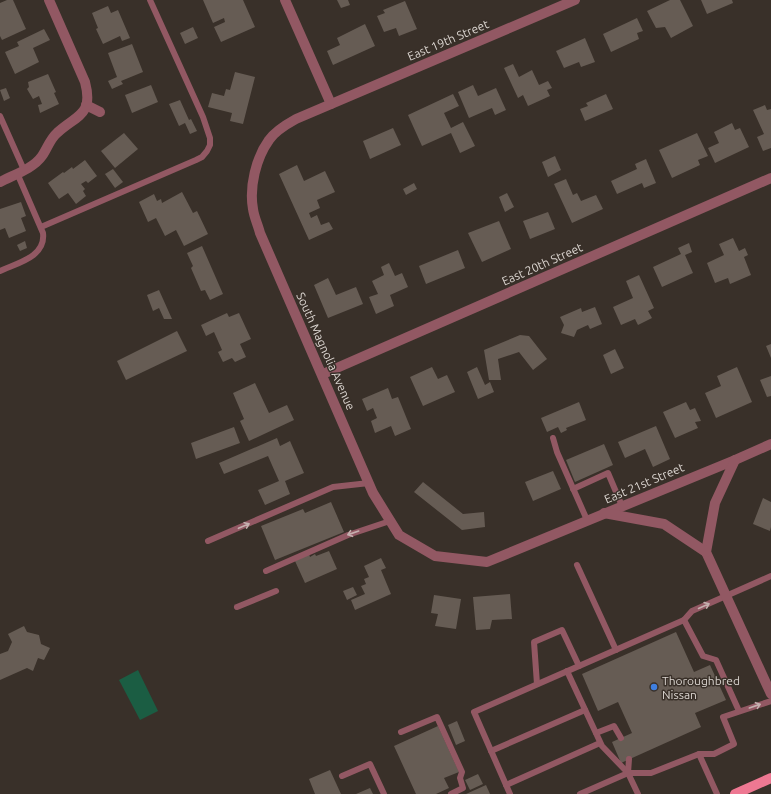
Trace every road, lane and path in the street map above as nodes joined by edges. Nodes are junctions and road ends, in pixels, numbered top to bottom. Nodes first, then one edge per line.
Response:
1 (49, 0) edge
2 (150, 0) edge
3 (285, 0) edge
4 (575, 0) edge
5 (331, 104) junction
6 (84, 108) junction
7 (100, 112) dead end
8 (0, 116) edge
9 (21, 172) junction
10 (771, 178) edge
11 (0, 182) edge
12 (41, 227) junction
13 (0, 271) edge
14 (322, 374) junction
15 (553, 438) dead end
16 (771, 444) edge
17 (735, 460) junction
18 (369, 483) junction
19 (573, 489) junction
20 (622, 506) junction
21 (604, 513) junction
22 (587, 520) junction
23 (390, 521) junction
24 (208, 541) dead end
25 (706, 552) junction
26 (577, 565) dead end
27 (266, 571) dead end
28 (771, 576) edge
29 (276, 591) dead end
30 (726, 596) junction
31 (236, 607) dead end
32 (684, 620) junction
33 (616, 650) junction
34 (579, 666) junction
35 (567, 671) junction
36 (537, 684) junction
37 (771, 694) edge
38 (771, 700) edge
39 (585, 710) junction
40 (739, 711) junction
41 (401, 732) dead end
42 (596, 733) junction
43 (621, 738) dead end
44 (600, 743) junction
45 (491, 751) junction
46 (699, 754) junction
47 (629, 759) dead end
48 (628, 773) junction
49 (342, 776) dead end
50 (771, 778) edge
51 (506, 785) junction
52 (384, 794) edge
53 (451, 794) edge
54 (510, 794) edge
55 (580, 794) edge
56 (638, 794) edge
57 (717, 794) edge
58 (735, 794) edge

1 - 6 street
2 - 12 lane
3 - 5 street
4 - 5 street, East 19th Street
5 - 14 street, South Magnolia Avenue
6 - 7 street
6 - 9 street
8 - 9 lane
9 - 11 street
9 - 12 lane
10 - 14 street, East 20th Street
12 - 13 lane
14 - 18 street, South Magnolia Avenue
15 - 19 lane
16 - 17 street, East 21st Street
17 - 20 street, East 21st Street
17 - 25 street
18 - 23 street, South Magnolia Avenue
24 -> 18 lane
19 - 20 lane
19 - 22 lane
20 - 21 street, East 21st Street
21 - 22 street, South Magnolia Avenue
21 - 25 street, East 21st Street
22 - 23 street, South Magnolia Avenue
23 -> 27 lane
25 - 30 street
26 - 33 lane
28 - 30 lane
29 - 31 lane
32 -> 30 lane
30 - 37 street
32 - 33 lane
32 - 40 lane
33 - 34 lane
34 - 35 lane
34 - 36 lane
35 - 36 lane
35 - 39 lane
36 - 45 lane
40 -> 38 lane
39 - 42 lane
39 - 45 lane
40 - 46 lane
41 - 53 lane
42 - 43 lane
42 - 44 lane
44 - 48 lane
44 - 51 lane
45 - 51 lane
46 - 48 lane
46 - 57 lane
47 - 48 lane
48 - 55 lane
48 - 56 lane
49 - 52 lane
50 - 58 main road
51 - 54 lane

